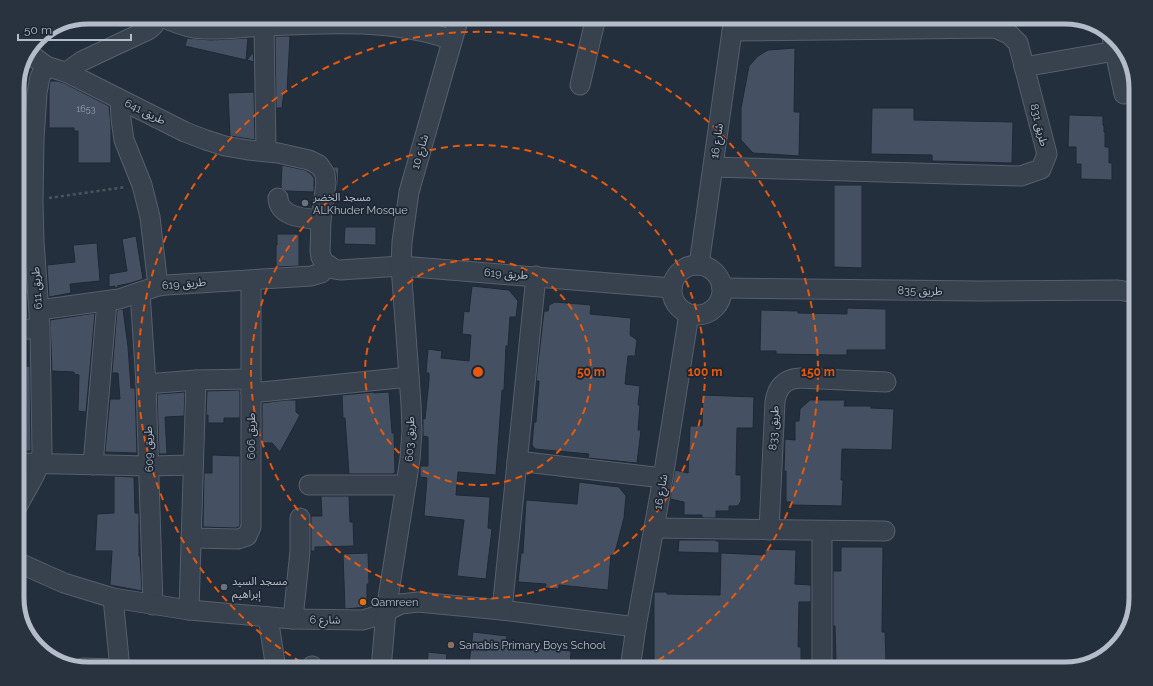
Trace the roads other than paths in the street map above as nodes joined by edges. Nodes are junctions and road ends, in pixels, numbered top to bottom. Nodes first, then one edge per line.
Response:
1 (154, 24) edge
2 (177, 24) edge
3 (296, 24) edge
4 (383, 24) edge
5 (457, 24) edge
6 (594, 24) edge
7 (733, 24) edge
8 (978, 24) edge
9 (264, 26) junction
10 (452, 40) junction
11 (1111, 44) edge
12 (1114, 47) edge
13 (33, 56) edge
14 (46, 66) junction
15 (1024, 67) junction
16 (68, 73) junction
17 (580, 85) dead end
18 (1124, 94) dead end
19 (120, 100) junction
20 (272, 152) junction
21 (713, 167) junction
22 (278, 198) dead end
23 (321, 220) junction
24 (26, 258) edge
25 (699, 265) junction
26 (401, 266) junction
27 (334, 268) junction
28 (536, 276) junction
29 (251, 280) junction
30 (158, 286) junction
31 (672, 288) junction
32 (722, 288) junction
33 (140, 292) junction
34 (1127, 292) edge
35 (107, 301) junction
36 (689, 314) junction
37 (39, 319) junction
38 (24, 326) edge
39 (409, 377) junction
40 (196, 380) junction
41 (886, 382) dead end
42 (146, 384) junction
43 (251, 386) junction
44 (518, 461) junction
45 (24, 463) edge
46 (40, 463) junction
47 (93, 465) junction
48 (193, 465) junction
49 (149, 466) junction
50 (663, 478) junction
51 (309, 485) dead end
52 (406, 485) junction
53 (24, 494) edge
54 (300, 518) dead end
55 (654, 528) junction
56 (770, 530) junction
57 (822, 531) junction
58 (885, 532) dead end
59 (191, 538) junction
60 (24, 565) edge
61 (114, 598) junction
62 (152, 605) junction
63 (189, 610) junction
64 (502, 610) junction
65 (386, 611) junction
66 (268, 617) junction
67 (293, 619) junction
68 (636, 627) junction
69 (119, 662) edge
70 (275, 662) edge
71 (382, 662) edge
72 (631, 662) edge
73 (822, 662) edge

1 - 16 street
2 - 9 street
3 - 9 street
4 - 10 street
5 - 10 street, شارع 10
6 - 17 street
7 - 21 street, شارع 16
8 - 15 street, طريق 831
9 - 20 street
10 - 26 street, شارع 10
11 - 15 street
12 - 18 street
13 - 14 street, طريق 641
14 - 16 street, طريق 641
14 - 24 street, طريق 611
15 - 21 street, طريق 831
16 - 19 street, طريق 641
19 - 20 street, طريق 641
19 - 30 street
20 - 23 street, طريق 641
21 - 25 street, شارع 16
22 - 23 street
23 - 27 street
24 - 37 street, طريق 611
25 - 31 street
25 - 32 street
26 - 27 street, طريق 619
26 - 28 street, طريق 619
26 - 39 street, طريق 603
27 - 29 street, طريق 619
28 - 31 street, طريق 619
28 - 44 street
29 - 30 street, طريق 619
29 - 43 street, طريق 606
30 - 33 street, طريق 619
31 - 36 street
32 - 34 street, طريق 835
32 - 36 street
33 - 35 street, طريق 619
33 - 42 street, طريق 609
35 - 37 street, طريق 619
35 - 47 street
36 - 50 street, شارع 16
37 - 38 street, طريق 619
37 - 46 street, طريق 611
39 - 43 street
39 - 52 street, طريق 603
40 - 42 street
40 - 43 street
40 - 48 street
41 - 56 street, طريق 833
42 - 49 street, طريق 609
43 - 59 street, طريق 606
44 - 50 street
44 - 64 street
45 - 46 street
46 - 47 street
46 - 53 street, طريق 611
47 - 49 street
48 - 49 street
48 - 59 street
49 - 62 street, طريق 609
50 - 55 street, شارع 16
51 - 52 street
52 - 65 street, طريق 603
54 - 67 street
55 - 56 street
55 - 68 street, شارع 16
56 - 57 street
57 - 58 street
57 - 73 street
59 - 63 street
60 - 61 street, شارع 6
61 - 62 street, شارع 6
61 - 69 street
62 - 63 street, شارع 6
63 - 66 street, شارع 6
64 - 65 street, شارع 6
64 - 68 street, شارع 6
65 - 67 street, شارع 6
65 - 71 street, طريق 603
66 - 67 street, شارع 6
66 - 70 street
68 - 72 street, شارع 16

